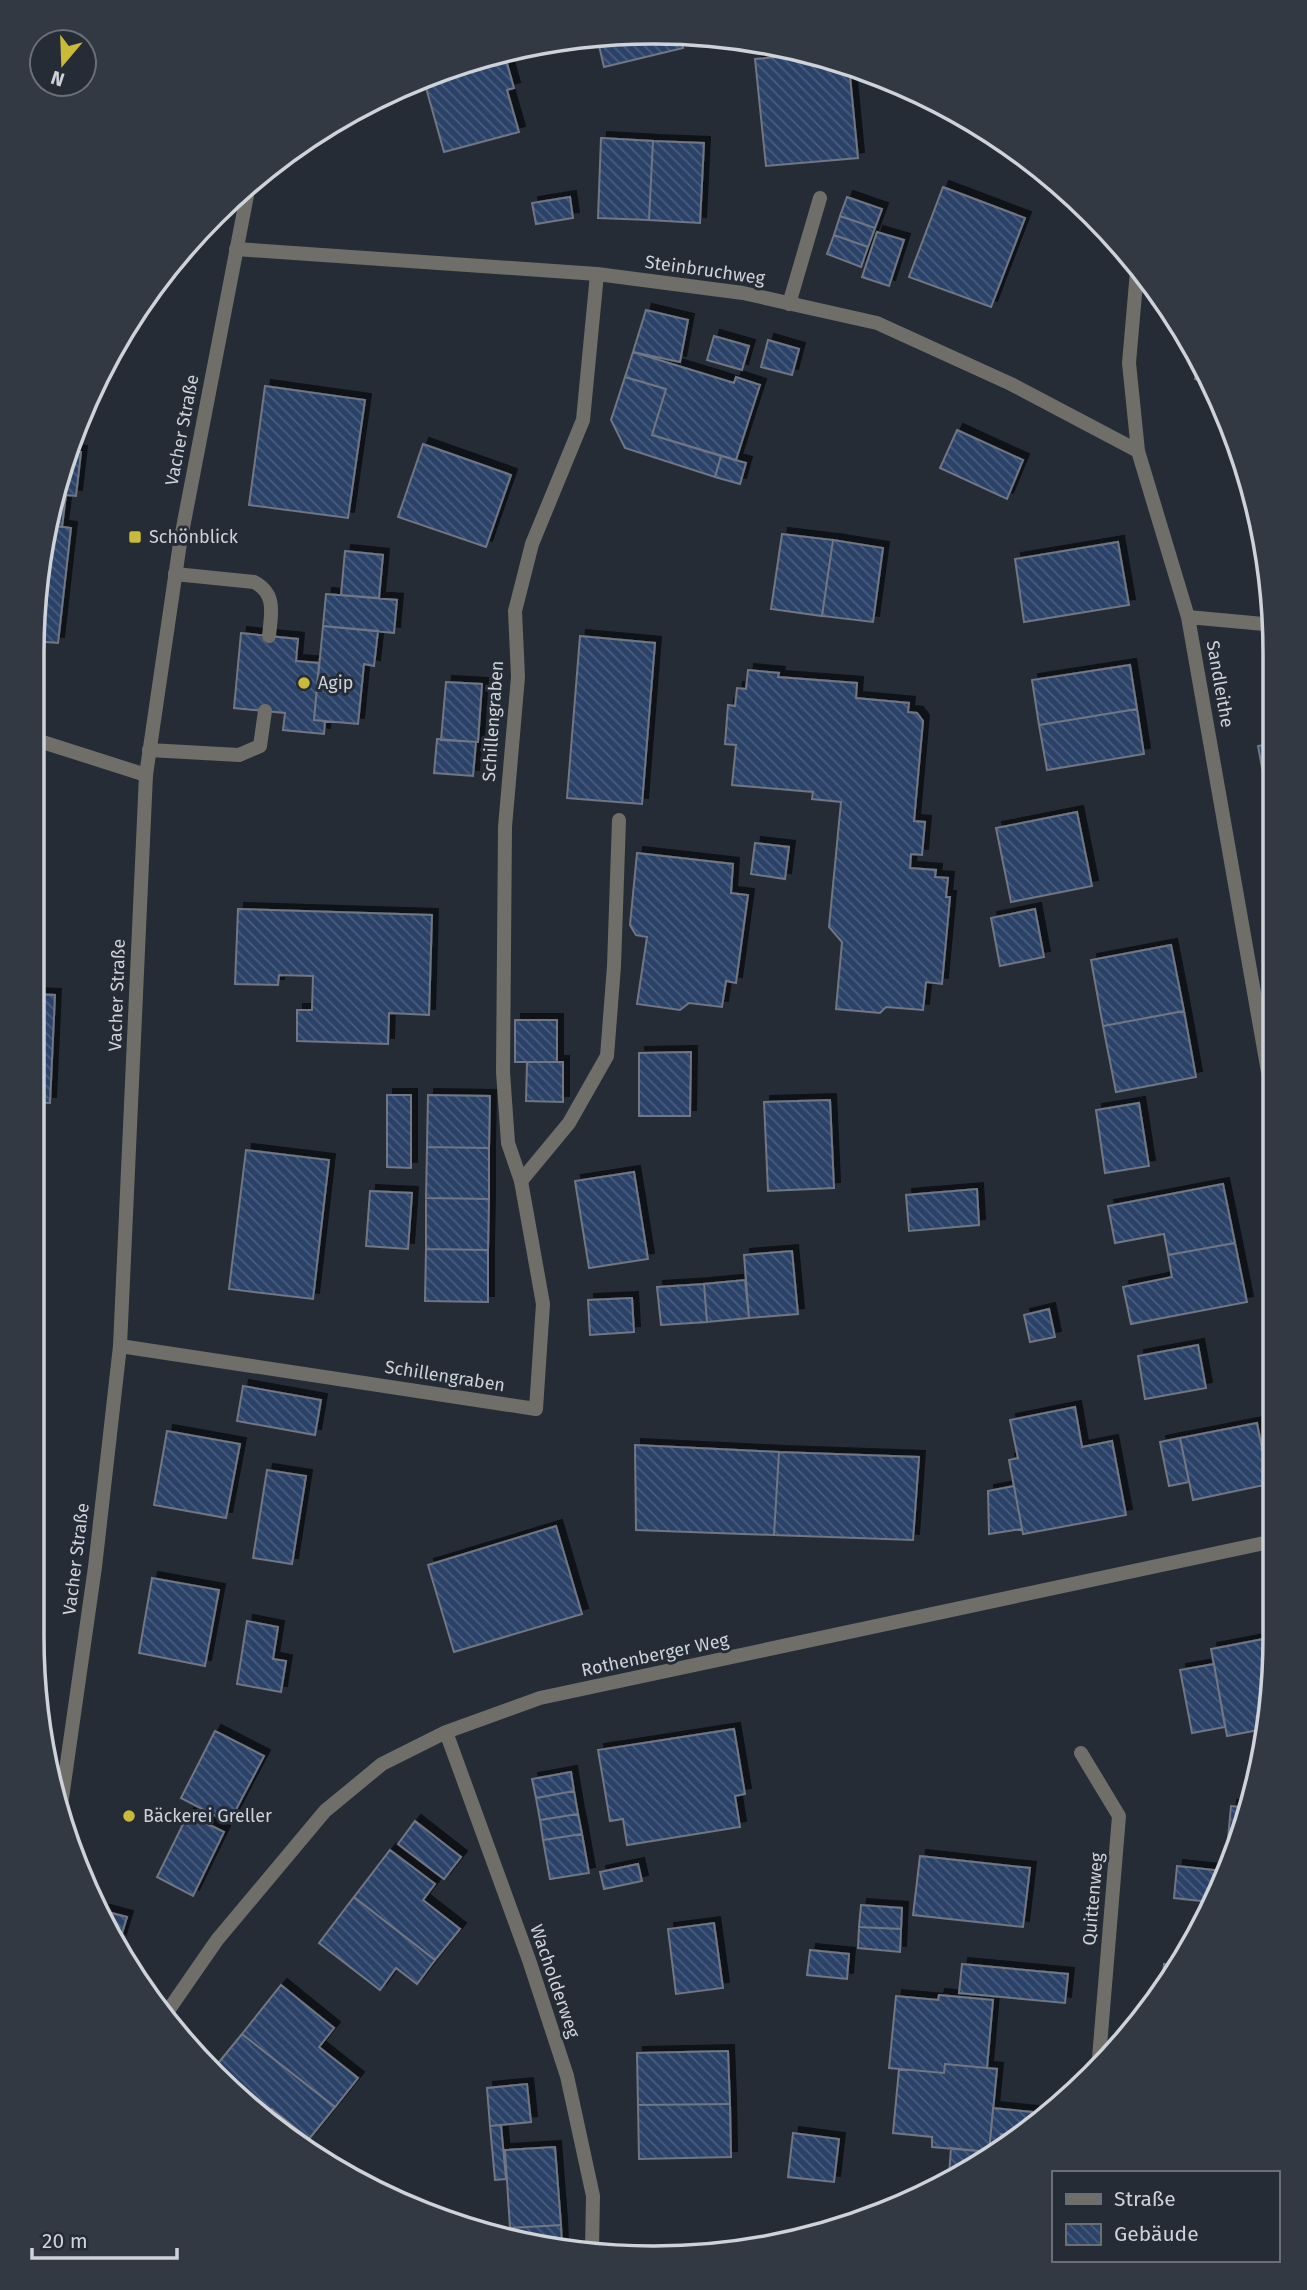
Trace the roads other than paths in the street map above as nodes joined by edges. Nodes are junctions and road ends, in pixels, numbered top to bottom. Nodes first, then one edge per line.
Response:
1 (820, 198) dead end
2 (245, 200) edge
3 (236, 249) junction
4 (597, 274) junction
5 (1137, 282) edge
6 (789, 304) junction
7 (1138, 451) junction
8 (175, 574) junction
9 (1188, 617) junction
10 (1262, 624) edge
11 (270, 636) dead end
12 (265, 711) dead end
13 (44, 743) edge
14 (149, 750) junction
15 (146, 775) junction
16 (619, 820) dead end
17 (1263, 1043) edge
18 (521, 1181) junction
19 (120, 1346) junction
20 (1263, 1543) edge
21 (446, 1732) junction
22 (1081, 1753) dead end
23 (63, 1788) edge
24 (170, 2008) edge
25 (1100, 2052) edge
26 (592, 2243) edge

1 - 6 street
2 - 3 street, Vacher Straße
3 - 4 street, Steinbruchweg
3 - 8 street, Vacher Straße
4 - 6 street, Steinbruchweg
4 - 18 street, Schillengraben
5 - 7 street, Sandleithe
6 - 7 street, Steinbruchweg
7 - 9 street, Sandleithe
8 - 11 street
8 - 14 street, Vacher Straße
9 - 10 street
9 - 17 street, Sandleithe
12 - 14 street
13 - 15 street
14 - 15 street, Vacher Straße
15 - 19 street, Vacher Straße
16 - 18 street
18 - 19 street, Schillengraben
19 - 23 street, Vacher Straße
20 - 21 street, Rothenberger Weg
21 - 24 street, Rothenberger Weg
21 - 26 street, Wacholderweg
22 - 25 street, Quittenweg

